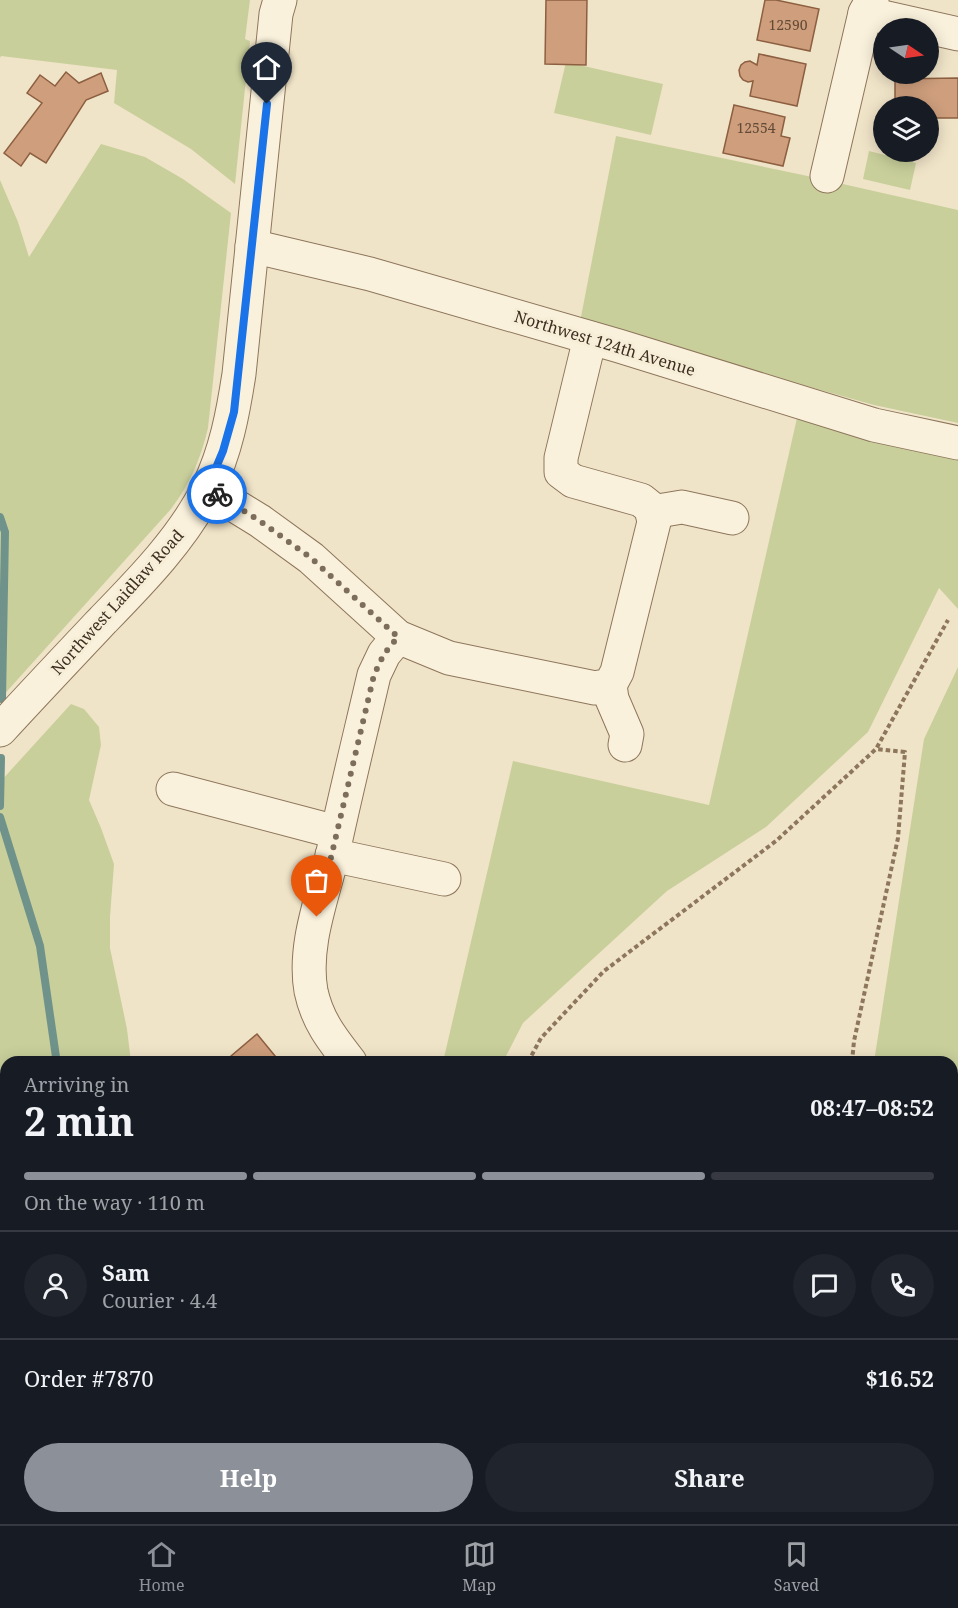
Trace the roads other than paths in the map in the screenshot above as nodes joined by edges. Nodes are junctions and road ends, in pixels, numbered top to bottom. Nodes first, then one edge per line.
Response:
1 (280, 0) edge
2 (868, 7) edge
3 (958, 34) edge
4 (827, 176) dead end
5 (252, 246) junction
6 (590, 338) junction
7 (958, 442) edge
8 (207, 489) junction
9 (652, 512) junction
10 (732, 518) dead end
11 (398, 637) junction
12 (610, 685) junction
13 (0, 730) edge
14 (625, 746) dead end
15 (173, 789) dead end
16 (334, 843) junction
17 (444, 879) dead end
18 (345, 1056) edge

1 - 5 street, Northwest Laidlaw Road
2 - 3 street
2 - 4 street
5 - 6 street, Northwest 124th Avenue
5 - 8 street, Northwest Laidlaw Road
6 - 7 street, Northwest 124th Avenue
6 - 9 street
8 - 11 street
8 - 13 street, Northwest Laidlaw Road
9 - 10 street
9 - 12 street
11 - 12 street
11 - 16 street
12 - 14 street
15 - 16 street
16 - 17 street
16 - 18 street

